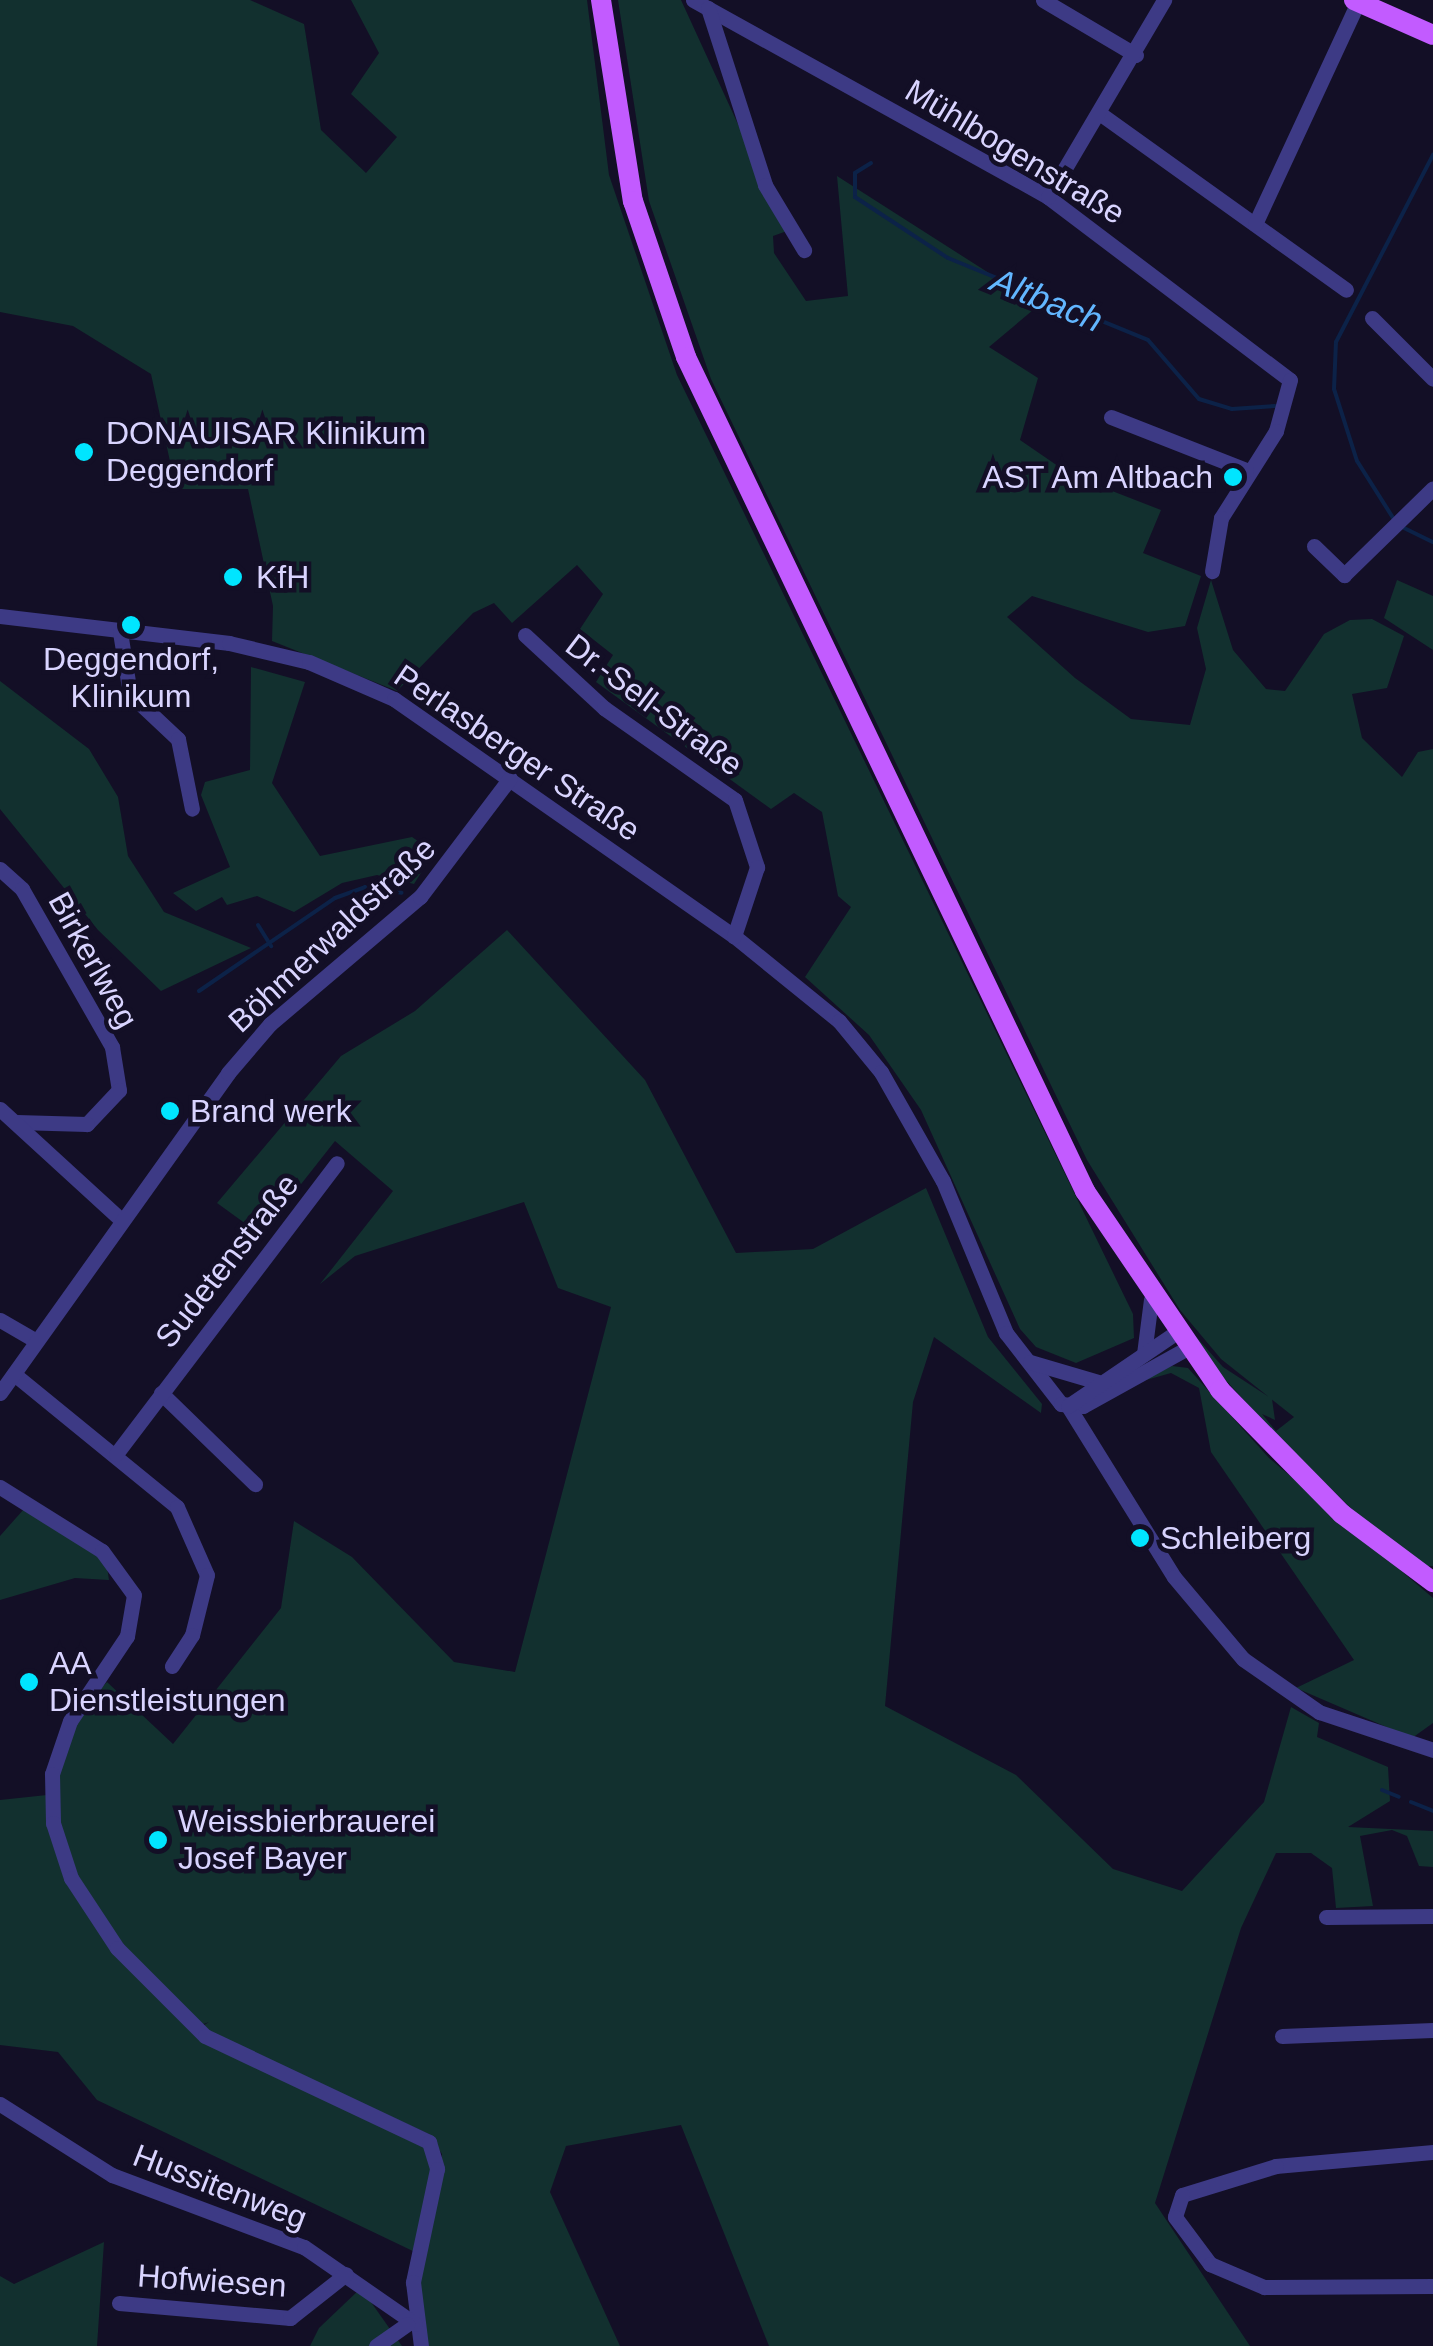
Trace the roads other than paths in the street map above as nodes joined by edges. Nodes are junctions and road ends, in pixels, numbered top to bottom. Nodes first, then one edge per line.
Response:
1 (601, 0) edge
2 (1044, 0) edge
3 (1164, 0) edge
4 (1356, 1) edge
5 (700, 4) edge
6 (1433, 35) edge
7 (1136, 55) junction
8 (1102, 114) junction
9 (1048, 197) junction
10 (1255, 224) junction
11 (804, 250) dead end
12 (1346, 290) dead end
13 (1372, 318) dead end
14 (1431, 370) edge
15 (1111, 417) dead end
16 (1246, 470) junction
17 (1433, 488) edge
18 (1314, 546) dead end
19 (1212, 571) dead end
20 (0, 616) edge
21 (120, 632) junction
22 (525, 635) dead end
23 (510, 778) junction
24 (192, 809) dead end
25 (0, 870) edge
26 (734, 936) junction
27 (0, 1109) edge
28 (16, 1122) junction
29 (338, 1163) dead end
30 (118, 1217) junction
31 (1151, 1299) junction
32 (0, 1320) edge
33 (34, 1340) junction
34 (1180, 1342) junction
35 (1143, 1355) junction
36 (1026, 1361) junction
37 (14, 1374) junction
38 (1098, 1382) junction
39 (0, 1393) edge
40 (161, 1393) junction
41 (1068, 1406) junction
42 (116, 1454) junction
43 (255, 1484) dead end
44 (0, 1487) edge
45 (1433, 1582) edge
46 (172, 1666) dead end
47 (1433, 1750) edge
48 (1433, 1916) edge
49 (1326, 1918) dead end
50 (1433, 2030) edge
51 (1282, 2036) dead end
52 (0, 2104) edge
53 (1433, 2152) edge
54 (346, 2274) junction
55 (1433, 2286) edge
56 (119, 2302) dead end
57 (411, 2324) junction
58 (376, 2346) edge
59 (421, 2346) edge

1 - 31 main road
2 - 7 street
3 - 7 street
4 - 6 main road
4 - 10 street
5 - 9 street, Mühlbogenstraße
5 - 11 street
7 - 8 street
8 - 9 street
8 - 10 street
9 - 16 street, Mühlbogenstraße
10 - 12 street
13 - 14 street
15 - 16 street
16 - 19 street
17 - 18 street
20 - 21 street, Perlasberger Straße
21 - 23 street, Perlasberger Straße
21 - 24 street
22 - 26 street, Dr.-Sell-Straße
23 - 26 street, Perlasberger Straße
23 - 30 street, Böhmerwaldstraße
25 - 28 street, Birkerlweg
26 - 36 street, Perlasberger Straße
27 - 28 street
28 - 30 street
29 - 40 street, Sudetenstraße
30 - 33 street, Böhmerwaldstraße
31 - 34 main road
31 - 35 street
32 - 33 street
33 - 37 street, Böhmerwaldstraße
34 - 35 street
34 - 41 street
34 - 45 main road
35 - 38 street
36 - 38 street
36 - 41 street, Perlasberger Straße
37 - 39 street, Böhmerwaldstraße
37 - 42 street
38 - 41 street
40 - 42 street, Sudetenstraße
40 - 43 street, Sudetenstraße
41 - 47 street, Perlasberger Straße
42 - 46 street
44 - 57 street
48 - 49 street
50 - 51 street
52 - 54 street, Hussitenweg
53 - 55 street
54 - 56 street, Hofwiesen
54 - 57 street, Hussitenweg
57 - 58 street
57 - 59 street

